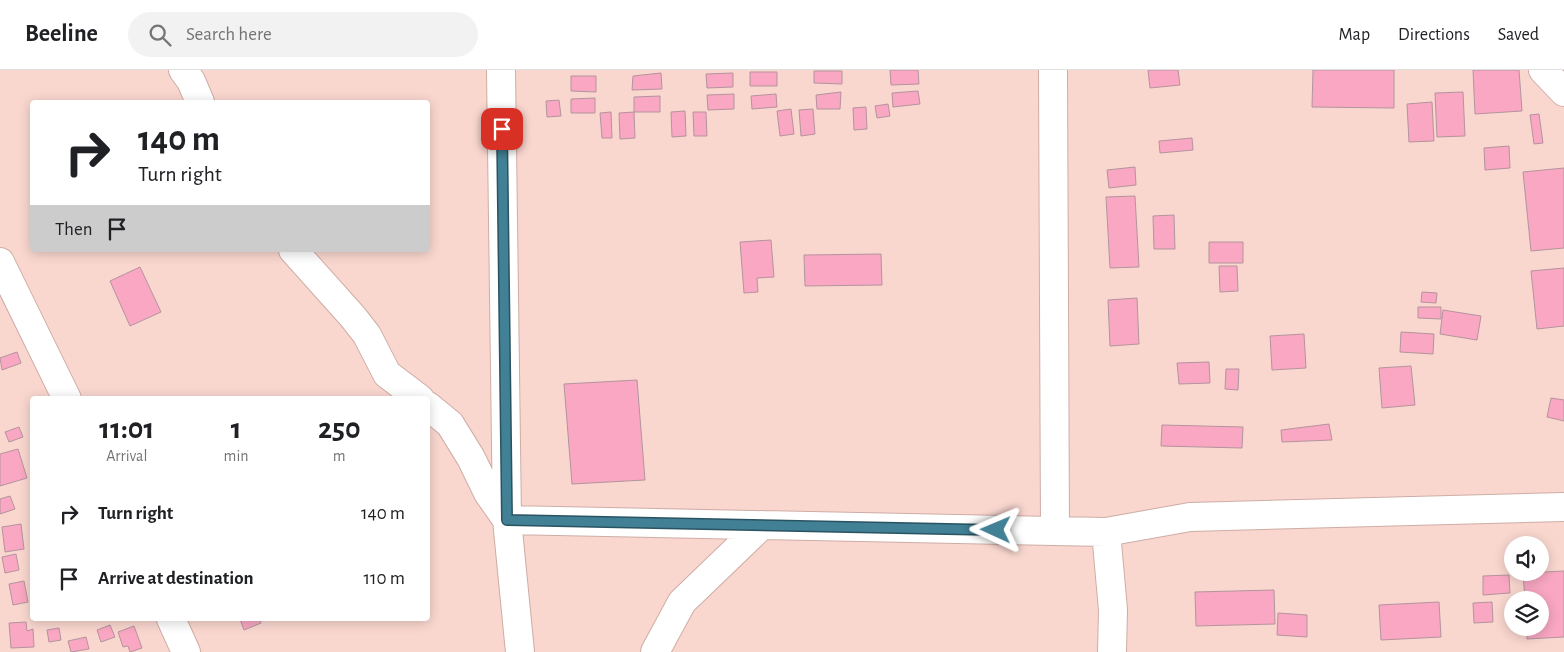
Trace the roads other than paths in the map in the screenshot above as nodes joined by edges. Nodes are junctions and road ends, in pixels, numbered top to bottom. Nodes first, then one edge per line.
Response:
1 (183, 70) edge
2 (501, 70) edge
3 (1053, 70) edge
4 (1543, 70) edge
5 (1564, 92) edge
6 (199, 100) edge
7 (295, 252) edge
8 (0, 262) edge
9 (66, 396) edge
10 (416, 396) edge
11 (430, 408) edge
12 (1564, 507) edge
13 (507, 520) junction
14 (762, 525) junction
15 (1055, 531) junction
16 (1106, 532) junction
17 (172, 621) edge
18 (186, 652) edge
19 (520, 652) edge
20 (655, 652) edge
21 (1112, 652) edge

1 - 6 street
2 - 13 street
3 - 15 street
4 - 5 street
7 - 10 street
8 - 9 street
11 - 13 street
12 - 16 street
13 - 14 street
13 - 19 street
14 - 15 street
14 - 20 street
15 - 16 street
16 - 21 street
17 - 18 street

